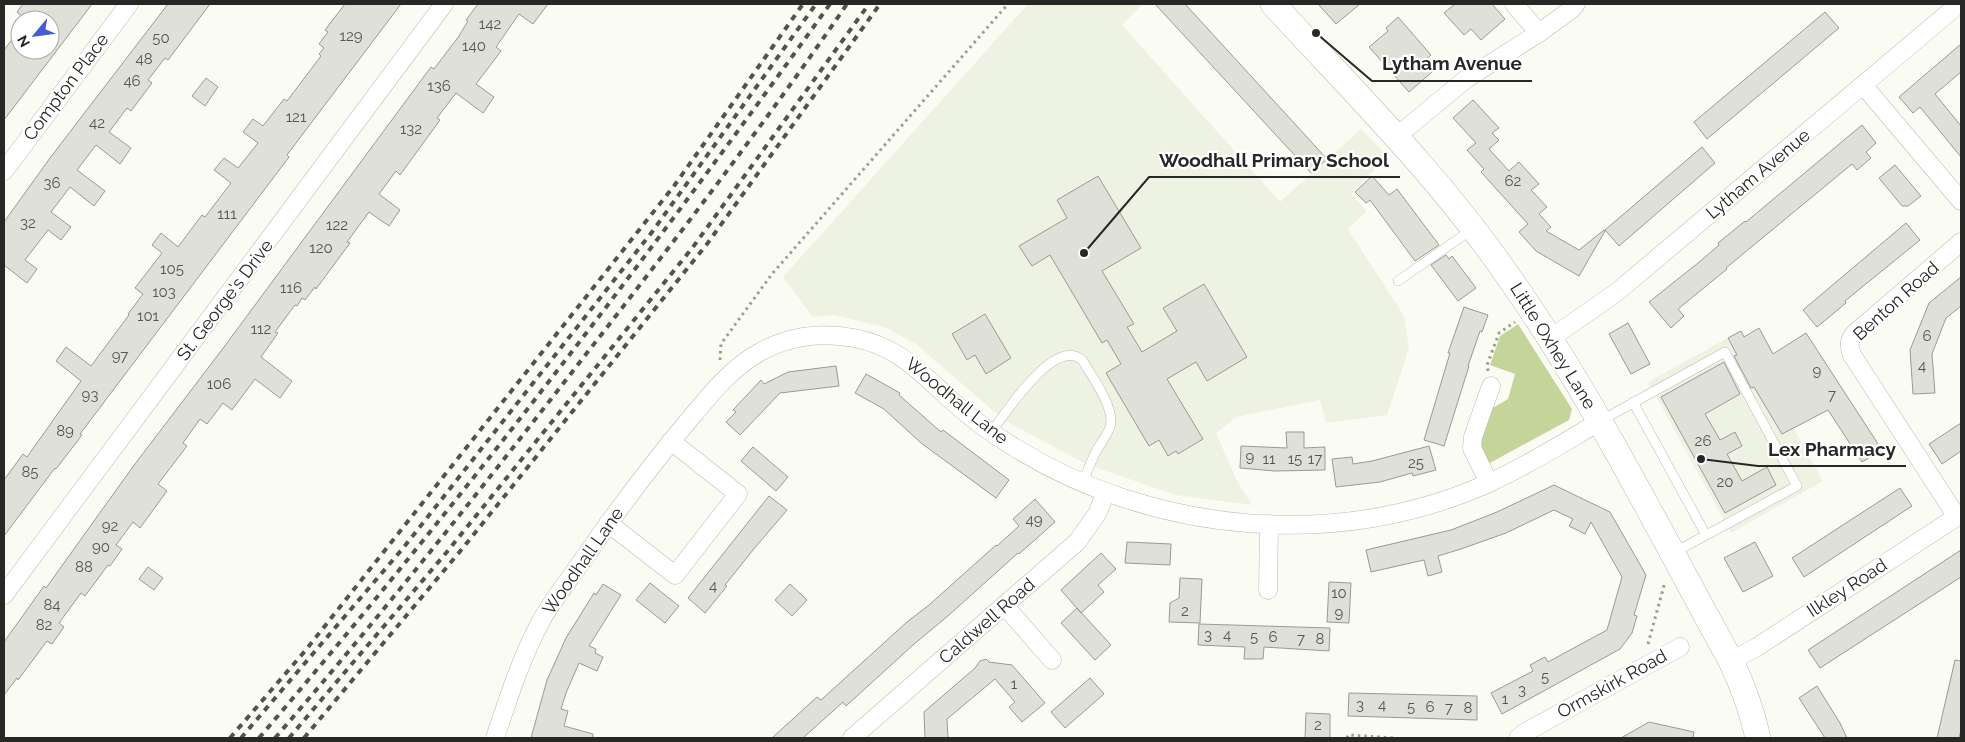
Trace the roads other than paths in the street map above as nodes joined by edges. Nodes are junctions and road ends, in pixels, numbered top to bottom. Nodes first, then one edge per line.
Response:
1 (129, 4) edge
2 (444, 4) edge
3 (1272, 4) edge
4 (1514, 4) edge
5 (1576, 4) edge
6 (1959, 4) edge
7 (1540, 33) junction
8 (1863, 84) junction
9 (1396, 137) junction
10 (4, 171) edge
11 (1961, 201) edge
12 (1474, 228) junction
13 (1961, 242) edge
14 (1398, 281) dead end
15 (1551, 338) junction
16 (1491, 386) road end
17 (1633, 402) junction
18 (1599, 422) junction
19 (991, 432) junction
20 (671, 441) junction
21 (1083, 483) junction
22 (1489, 483) junction
23 (1106, 492) junction
24 (1959, 515) edge
25 (608, 523) junction
26 (1269, 524) junction
27 (1706, 535) junction
28 (1677, 564) junction
29 (1268, 590) dead end
30 (4, 596) edge
31 (1004, 605) junction
32 (1680, 646) dead end
33 (1052, 660) dead end
34 (1731, 661) junction
35 (495, 738) edge
36 (852, 738) edge
37 (1518, 738) edge
38 (1758, 738) edge

1 - 10 street, Compton Place
2 - 30 street, St. George's Drive
3 - 9 main road, Little Oxhey Lane
4 - 7 street
5 - 7 street
6 - 8 street, Lytham Avenue
7 - 9 street
8 - 11 street
8 - 15 street, Lytham Avenue
9 - 12 main road, Little Oxhey Lane
12 - 14 lane
12 - 15 main road, Little Oxhey Lane
13 - 24 street, Benton Road
15 - 18 main road, Little Oxhey Lane
16 - 22 street
17 - 18 lane
17 - 27 lane
17 - 27 lane
18 - 22 street, Woodhall Lane
18 - 28 main road, Little Oxhey Lane
19 - 20 street, Woodhall Lane
19 - 21 street, Woodhall Lane
19 - 21 lane
20 - 25 street, Woodhall Lane
20 - 25 street
21 - 23 street, Woodhall Lane
22 - 26 street, Woodhall Lane
23 - 26 street, Woodhall Lane
23 - 31 street, Caldwell Road
24 - 34 street, Ilkley Road
25 - 35 street, Woodhall Lane
26 - 29 street
27 - 28 lane
28 - 34 main road, Little Oxhey Lane
31 - 33 street
31 - 36 street, Caldwell Road
32 - 37 street, Ormskirk Road
34 - 38 main road, Little Oxhey Lane

